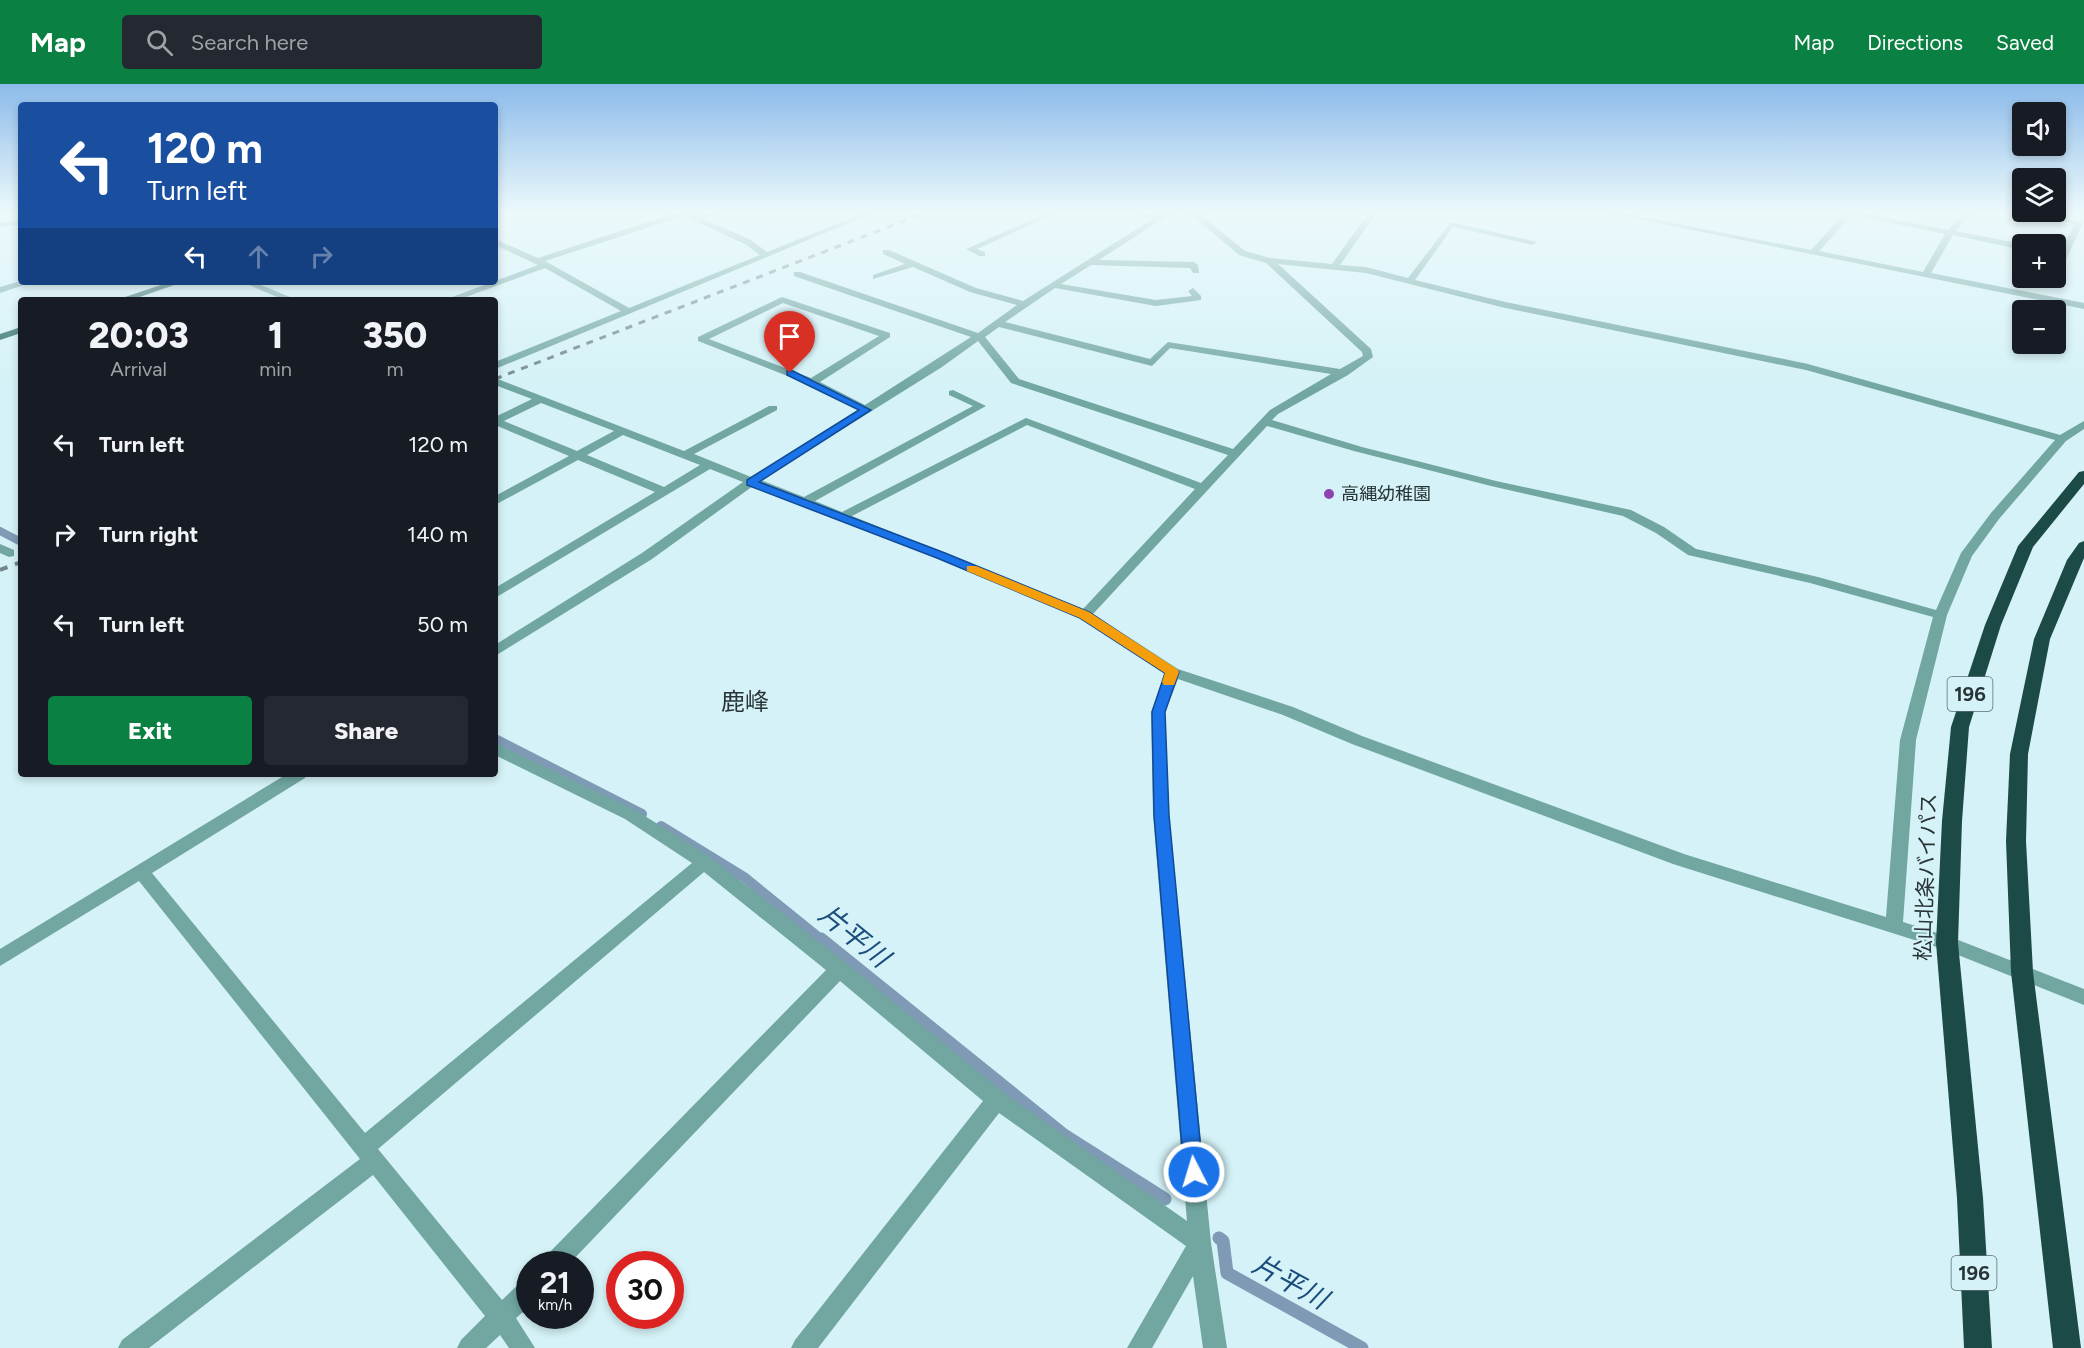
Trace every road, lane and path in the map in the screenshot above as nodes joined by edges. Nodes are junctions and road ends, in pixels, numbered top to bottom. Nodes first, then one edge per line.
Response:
1 (521, 271) edge
2 (556, 271) edge
3 (732, 271) edge
4 (889, 271) edge
5 (929, 271) edge
6 (1076, 271) edge
7 (1280, 271) edge
8 (1370, 271) edge
9 (1417, 271) edge
10 (1910, 271) edge
11 (1928, 271) edge
12 (797, 273) dead end
13 (1926, 274) junction
14 (498, 280) edge
15 (1410, 281) junction
16 (889, 282) dead end
17 (18, 285) edge
18 (169, 285) edge
19 (254, 285) edge
20 (486, 285) edge
21 (1053, 285) junction
22 (2049, 288) edge
23 (0, 290) edge
24 (1193, 291) dead end
25 (131, 297) edge
26 (284, 297) edge
27 (456, 297) edge
28 (2044, 298) junction
29 (1026, 305) junction
30 (2084, 306) edge
31 (630, 312) junction
32 (1000, 324) junction
33 (18, 331) edge
34 (0, 337) edge
35 (980, 337) junction
36 (498, 365) edge
37 (1344, 373) junction
38 (498, 382) edge
39 (812, 382) junction
40 (953, 393) dead end
41 (540, 399) junction
42 (773, 408) dead end
43 (866, 410) junction
44 (498, 420) edge
45 (1264, 421) junction
46 (498, 422) edge
47 (2084, 424) edge
48 (622, 431) junction
49 (2062, 439) junction
50 (1237, 454) junction
51 (578, 455) junction
52 (684, 455) junction
53 (708, 465) junction
54 (2084, 475) edge
55 (750, 482) junction
56 (1203, 488) junction
57 (664, 491) junction
58 (498, 499) edge
59 (803, 503) junction
60 (841, 517) junction
61 (2084, 546) edge
62 (498, 592) edge
63 (1084, 615) junction
64 (1940, 615) junction
65 (498, 649) edge
66 (1173, 672) junction
67 (498, 749) edge
68 (294, 777) edge
69 (704, 862) junction
70 (142, 873) junction
71 (1894, 927) junction
72 (1947, 942) junction
73 (0, 958) edge
74 (839, 969) junction
75 (2022, 972) junction
76 (2084, 997) edge
77 (997, 1100) junction
78 (370, 1154) junction
79 (1200, 1243) junction
80 (567, 1251) edge
81 (516, 1304) edge
82 (502, 1318) junction
83 (130, 1348) edge
84 (469, 1348) edge
85 (523, 1348) edge
86 (803, 1348) edge
87 (1139, 1348) edge
88 (1215, 1348) edge
89 (1978, 1348) edge
90 (2067, 1348) edge

1 - 14 street
2 - 31 street
3 - 31 street
4 - 16 street
5 - 29 street
6 - 21 street
7 - 37 street
8 - 15 street
9 - 15 street
10 - 13 street
11 - 13 street
12 - 35 street
13 - 28 street
15 - 49 street
17 - 23 street
18 - 25 main road
19 - 26 street
20 - 27 street
21 - 24 street
21 - 29 street
22 - 28 street
28 - 30 street
29 - 32 street
31 - 36 street
32 - 35 street
32 - 37 street
33 - 34 main road
35 - 43 street
35 - 50 street
37 - 45 street
38 - 41 street
39 - 39 street
39 - 43 street
40 - 59 street
41 - 44 street
41 - 48 street
42 - 52 street
43 - 55 street
45 - 50 street
45 - 64 street
46 - 51 street
47 - 49 street
48 - 51 street
48 - 52 street
49 - 64 street
50 - 56 street
51 - 57 street
51 - 58 street
52 - 53 street
53 - 55 street
53 - 57 street
54 - 72 highway, 松山北条バイパス / 196
55 - 59 street
55 - 65 street
56 - 60 street
56 - 63 street
57 - 62 street
59 - 60 street
60 - 63 street
61 - 75 highway
63 - 66 street
64 - 71 street
66 - 71 street
66 - 79 street
67 - 69 street
68 - 70 street
69 - 74 street
69 - 78 street
70 - 73 street
70 - 78 street
71 - 72 street
72 - 75 street
72 - 89 highway, 松山北条バイパス / 196
74 - 77 street
74 - 80 street
75 - 76 street
75 - 90 highway
77 - 79 street
77 - 86 street
78 - 82 street
78 - 83 street
79 - 87 street
79 - 88 street
81 - 82 street
82 - 84 street
82 - 85 street

